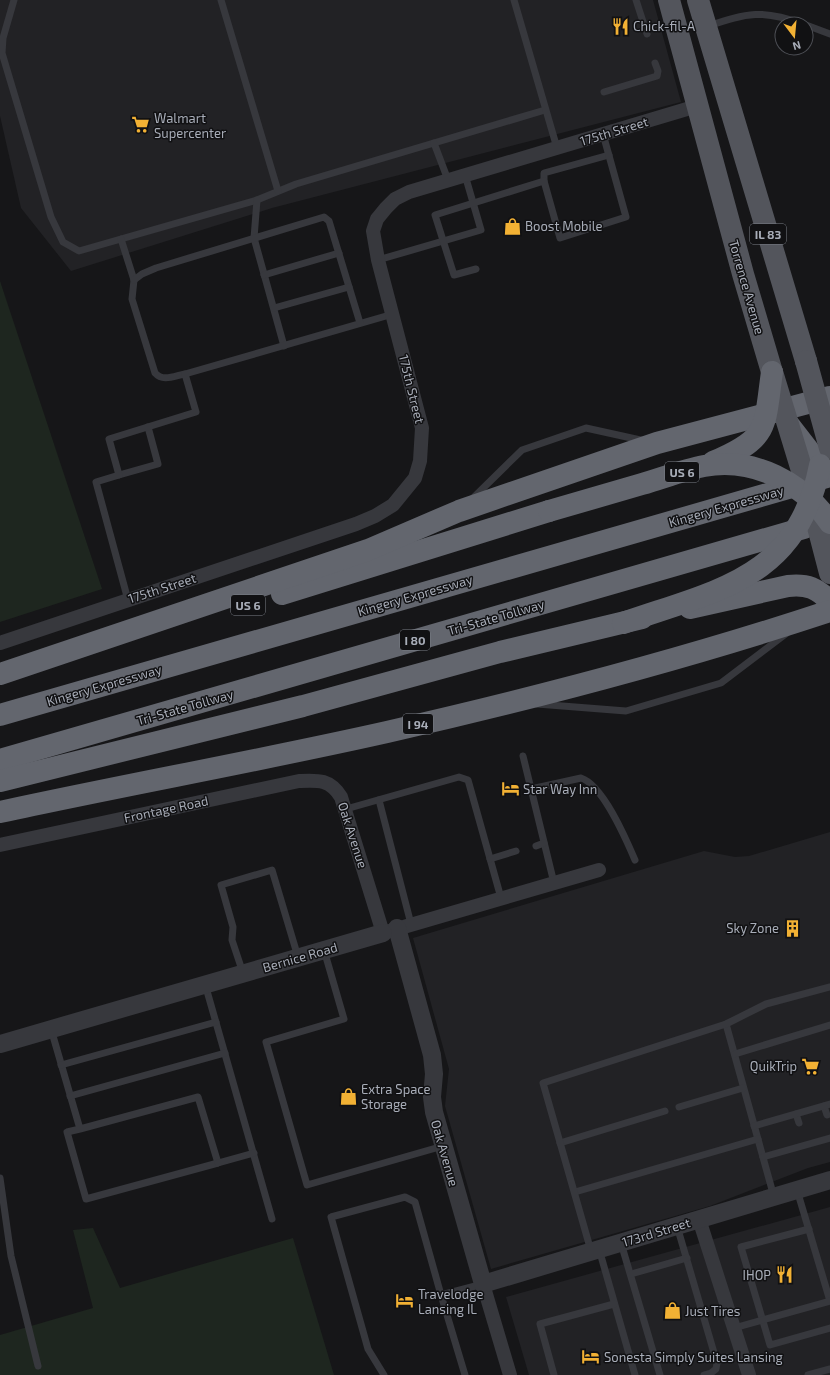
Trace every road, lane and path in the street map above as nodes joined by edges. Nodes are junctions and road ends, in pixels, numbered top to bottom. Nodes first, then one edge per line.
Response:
1 (14, 0) edge
2 (221, 0) edge
3 (514, 0) edge
4 (636, 0) edge
5 (669, 0) edge
6 (698, 0) edge
7 (774, 16) edge
8 (706, 27) junction
9 (814, 28) edge
10 (646, 34) dead end
11 (830, 34) edge
12 (655, 63) dead end
13 (604, 92) dead end
14 (697, 106) junction
15 (545, 110) junction
16 (603, 134) junction
17 (434, 143) junction
18 (557, 148) junction
19 (609, 155) junction
20 (465, 175) junction
21 (448, 180) junction
22 (544, 181) junction
23 (278, 191) junction
24 (257, 200) junction
25 (472, 203) junction
26 (254, 238) junction
27 (121, 239) junction
28 (443, 241) junction
29 (339, 253) junction
30 (378, 260) junction
31 (476, 268) dead end
32 (264, 275) junction
33 (134, 280) junction
34 (349, 287) junction
35 (274, 308) junction
36 (393, 314) junction
37 (360, 322) junction
38 (284, 346) junction
39 (806, 361) junction
40 (772, 372) junction
41 (185, 374) junction
42 (830, 393) edge
43 (826, 405) edge
44 (787, 423) junction
45 (148, 427) junction
46 (657, 443) junction
47 (704, 466) junction
48 (828, 467) edge
49 (119, 475) junction
50 (811, 500) junction
51 (459, 511) junction
52 (830, 522) edge
53 (830, 574) edge
54 (128, 600) junction
55 (830, 602) edge
56 (830, 611) edge
57 (806, 619) junction
58 (623, 623) junction
59 (0, 642) edge
60 (0, 674) edge
61 (0, 682) edge
62 (511, 702) junction
63 (0, 715) edge
64 (523, 756) dead end
65 (0, 760) edge
66 (0, 781) edge
67 (332, 785) joint
68 (531, 789) junction
69 (379, 800) junction
70 (346, 809) junction
71 (0, 812) edge
72 (544, 843) junction
73 (0, 845) edge
74 (536, 846) dead end
75 (516, 851) dead end
76 (490, 859) junction
77 (635, 860) dead end
78 (599, 870) dead end
79 (554, 882) junction
80 (500, 898) junction
81 (397, 929) junction
82 (324, 950) junction
83 (298, 957) junction
84 (243, 973) junction
85 (205, 984) junction
86 (830, 987) edge
87 (216, 1022) junction
88 (726, 1024) junction
89 (830, 1025) edge
90 (51, 1029) junction
91 (0, 1044) edge
92 (225, 1053) junction
93 (735, 1054) junction
94 (61, 1065) junction
95 (743, 1088) junction
96 (70, 1096) junction
97 (827, 1105) edge
98 (679, 1107) dead end
99 (810, 1110) junction
100 (664, 1112) dead end
101 (796, 1114) junction
102 (827, 1115) dead end
103 (783, 1118) junction
104 (812, 1118) dead end
105 (799, 1123) dead end
106 (754, 1126) junction
107 (786, 1126) dead end
108 (80, 1129) junction
109 (830, 1138) edge
110 (758, 1139) junction
111 (560, 1143) junction
112 (443, 1146) junction
113 (254, 1153) junction
114 (763, 1157) junction
115 (218, 1163) junction
116 (0, 1178) edge
117 (830, 1180) edge
118 (797, 1190) junction
119 (574, 1192) junction
120 (774, 1197) junction
121 (2, 1204) edge
122 (272, 1219) dead end
123 (699, 1219) junction
124 (677, 1226) junction
125 (809, 1229) junction
126 (621, 1242) junction
127 (595, 1250) junction
128 (687, 1258) junction
129 (631, 1274) junction
130 (483, 1284) junction
131 (441, 1295) junction
132 (830, 1301) edge
133 (614, 1304) junction
134 (762, 1320) junction
135 (734, 1328) junction
136 (830, 1328) edge
137 (38, 1366) dead end
138 (830, 1369) edge
139 (384, 1375) edge
140 (465, 1375) edge
141 (510, 1375) edge
142 (554, 1375) edge
143 (635, 1375) edge
144 (660, 1375) edge
145 (704, 1375) edge
146 (749, 1375) edge
147 (808, 1375) edge

1 - 27 lane
2 - 23 lane
3 - 15 lane
4 - 10 lane
5 - 14 main road, Torrence Avenue / IL 83
6 - 8 main road, IL 83
7 - 8 lane
8 - 39 main road, IL 83
9 - 11 lane
12 - 13 lane
14 - 16 street, 175th Street
14 - 40 main road, Torrence Avenue / IL 83
15 - 17 lane
15 - 18 lane
16 - 18 street, 175th Street
16 - 19 lane
17 - 21 lane
17 - 23 lane
18 - 20 street, 175th Street
19 - 22 lane
19 - 22 lane
20 - 21 street, 175th Street
20 - 25 lane
21 - 30 street, 175th Street
22 - 25 lane
23 - 24 lane
24 - 26 lane
24 - 27 lane
25 - 28 lane
25 - 28 lane
26 - 29 lane
26 - 32 lane
26 - 33 lane
27 - 33 lane
28 - 30 lane
28 - 31 lane
29 - 32 lane
29 - 34 lane
30 - 36 street, 175th Street
32 - 35 lane
33 - 41 lane
34 - 35 lane
34 - 37 lane
35 - 38 lane
36 - 37 lane
36 - 54 street, 175th Street
37 - 38 lane
38 - 41 lane
39 - 42 highway
39 - 43 main road, IL 83, bridge
40 - 44 main road, Torrence Avenue / IL 83, bridge
40 - 47 highway, bridge
41 - 45 lane
43 - 46 highway
43 - 48 highway, bridge
44 - 48 highway, bridge
44 - 50 main road, Torrence Avenue / IL 83, bridge
45 - 49 lane
45 - 49 lane
46 - 51 highway
46 - 51 lane
47 - 50 highway, US 6, bridge
47 - 61 highway, US 6, bridge
48 - 50 highway, bridge
48 - 63 highway, Kingery Expressway
49 - 54 lane
50 - 52 highway, US 6, bridge
50 - 53 main road, Torrence Avenue / IL 83, bridge
50 - 58 highway, bridge
51 - 60 highway
52 - 65 highway, Tri-State Tollway / I 80
54 - 59 street, 175th Street
55 - 58 highway, bridge
56 - 57 highway, I 94
57 - 62 highway, I 94
57 - 62 lane
58 - 66 highway
62 - 71 highway, I 94
64 - 68 lane
67 - 70 street, Oak Avenue
67 - 73 street, Frontage Road
68 - 72 lane
68 - 77 lane
69 - 70 lane
69 - 76 lane
69 - 81 lane
70 - 81 street, Oak Avenue
72 - 74 lane
72 - 79 lane
75 - 76 lane
76 - 80 lane
78 - 79 street, Bernice Road
79 - 80 street, Bernice Road
80 - 81 street, Bernice Road
81 - 82 street, Bernice Road
81 - 112 street, Oak Avenue
82 - 83 street, Bernice Road
82 - 112 lane
83 - 84 street, Bernice Road
83 - 84 lane
84 - 85 street, Bernice Road
85 - 87 lane
85 - 90 street, Bernice Road
86 - 88 lane
87 - 92 lane
87 - 94 lane
88 - 93 lane
88 - 111 lane
89 - 93 lane
90 - 91 street, Bernice Road
90 - 94 lane
92 - 96 lane
92 - 113 lane
93 - 95 lane
94 - 96 lane
95 - 98 lane
95 - 106 lane
96 - 108 lane
97 - 99 lane
97 - 102 lane
99 - 101 lane
99 - 104 lane
100 - 111 lane
101 - 103 lane
101 - 105 lane
103 - 106 lane
103 - 107 lane
106 - 110 lane
108 - 115 lane
108 - 115 lane
109 - 114 lane
110 - 114 lane
110 - 119 lane
111 - 119 lane
112 - 130 street, Oak Avenue
113 - 115 lane
113 - 122 lane
114 - 120 lane
116 - 121 lane
117 - 118 street, 173rd Street
118 - 120 street, 173rd Street
118 - 125 lane
119 - 127 lane
120 - 123 street, 173rd Street
121 - 137 lane
123 - 124 street, 173rd Street
123 - 135 street
124 - 126 street, 173rd Street
124 - 128 lane
125 - 132 lane
125 - 134 lane
126 - 127 street, 173rd Street
126 - 129 lane
127 - 130 street, 173rd Street
127 - 133 lane
128 - 129 lane
128 - 145 lane
129 - 144 lane
130 - 131 lane
130 - 141 street, Oak Avenue
131 - 139 lane
131 - 140 lane
132 - 134 lane
133 - 142 lane
133 - 143 lane
134 - 135 lane
134 - 136 lane
135 - 146 street
138 - 147 lane

